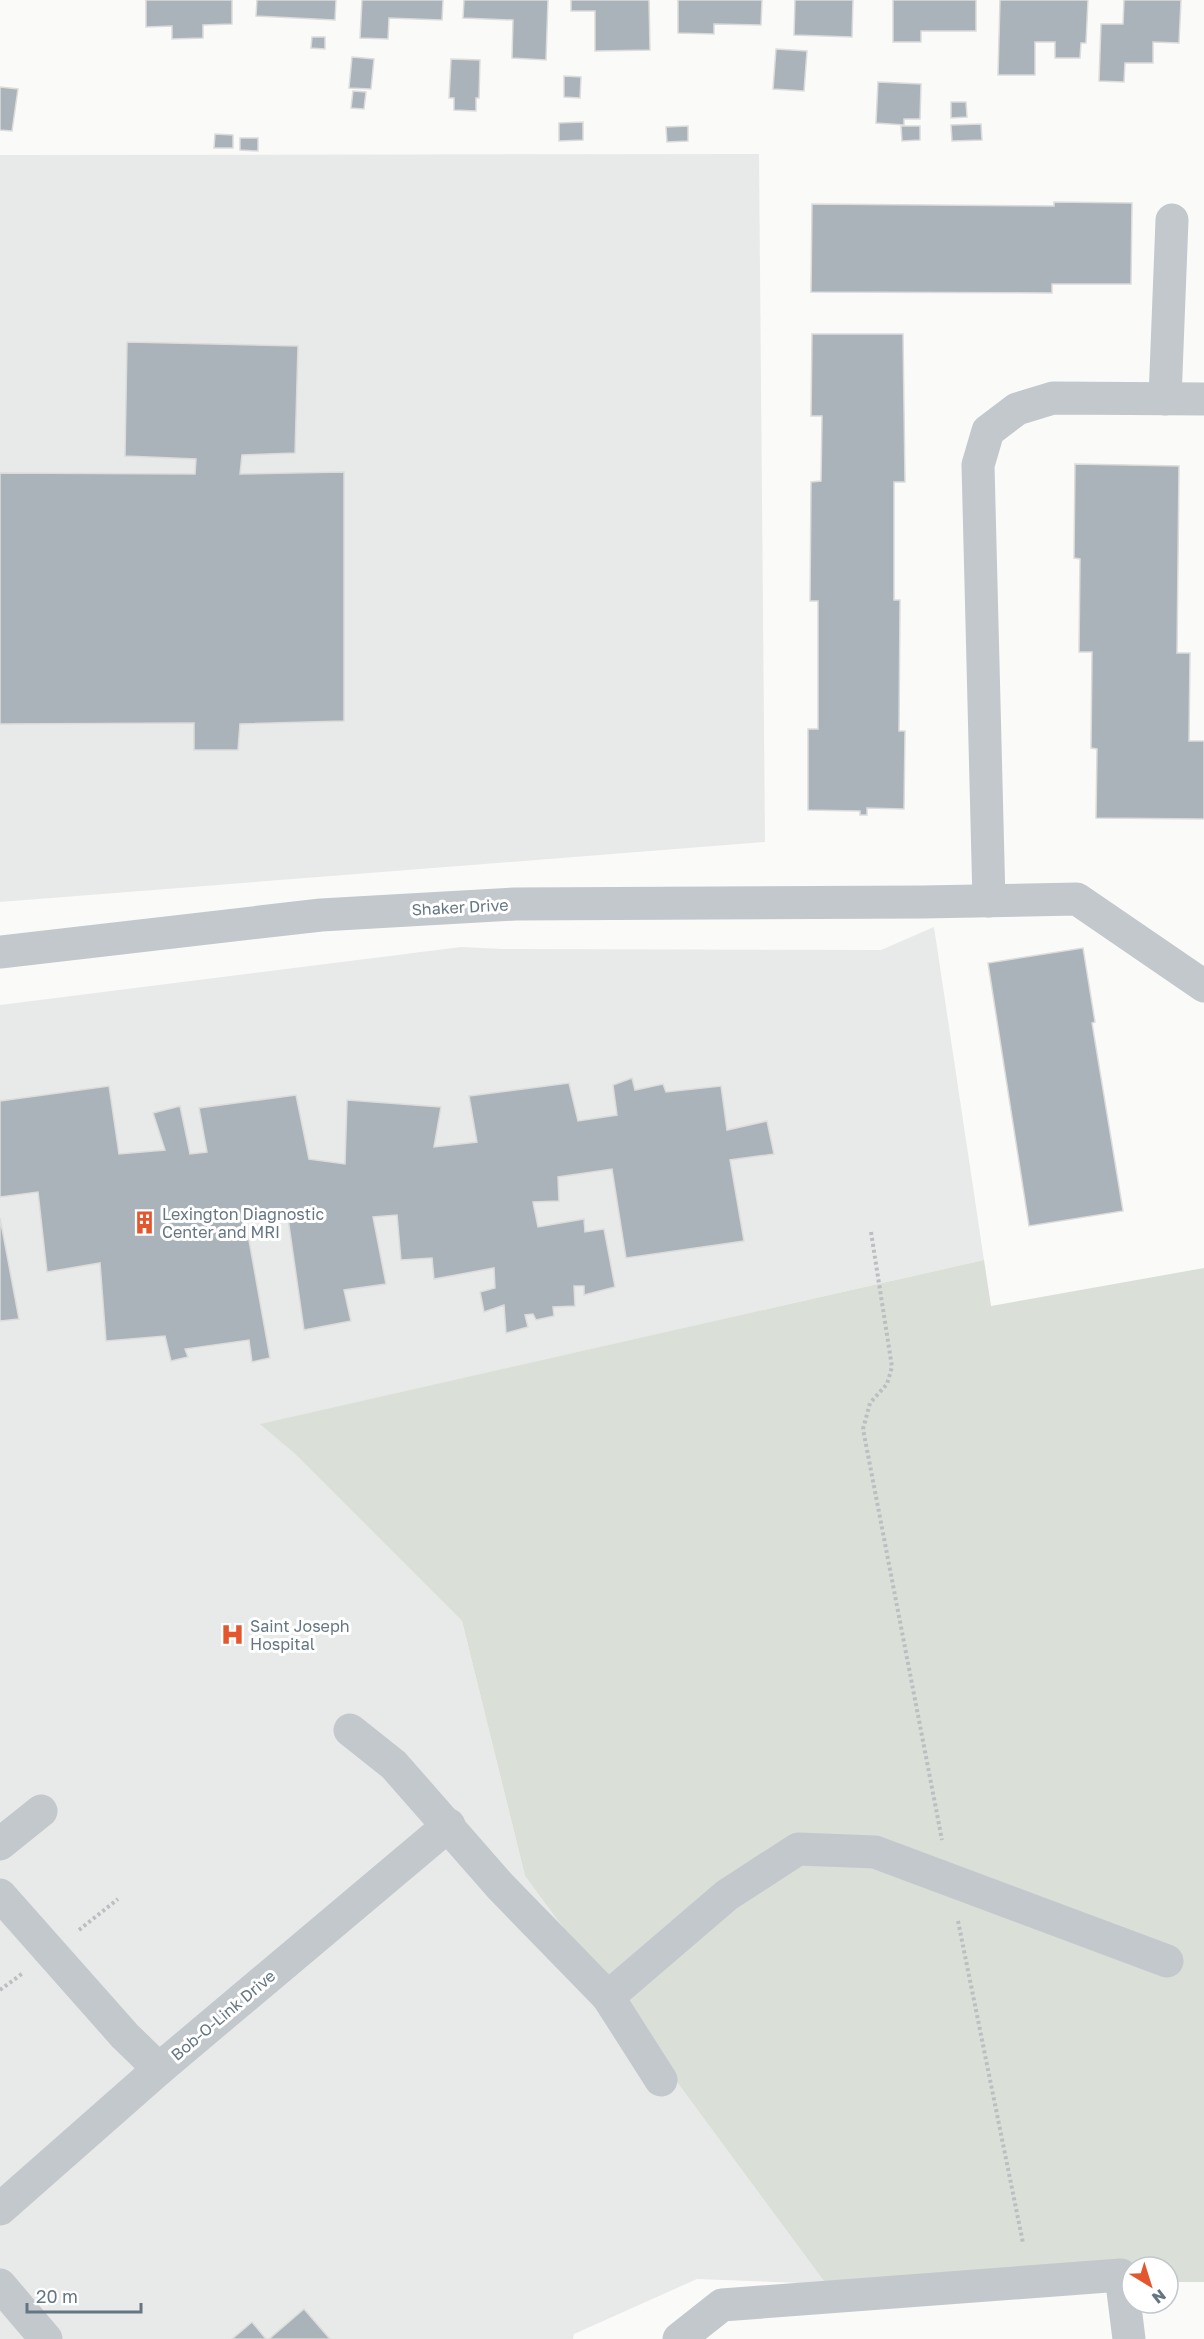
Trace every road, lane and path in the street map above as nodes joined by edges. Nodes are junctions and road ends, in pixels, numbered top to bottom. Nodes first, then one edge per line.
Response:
1 (1172, 220) dead end
2 (1165, 399) junction
3 (1204, 399) edge
4 (989, 901) junction
5 (0, 952) edge
6 (1204, 986) edge
7 (871, 1232) dead end
8 (350, 1730) dead end
9 (41, 1811) dead end
10 (448, 1825) junction
11 (0, 1844) edge
12 (950, 1880) junction
13 (0, 1895) edge
14 (1167, 1961) dead end
15 (608, 1997) junction
16 (159, 2069) junction
17 (661, 2080) dead end
18 (0, 2209) edge
19 (1023, 2243) dead end
20 (0, 2285) edge
21 (46, 2339) edge
22 (679, 2339) edge
23 (1129, 2339) edge

1 - 2 street
2 - 3 street
2 - 4 street
4 - 5 street, Shaker Drive
4 - 6 street, Shaker Drive
7 - 12 path
8 - 10 street
9 - 11 street
10 - 15 street
10 - 16 street, Bob-O-Link Drive
12 - 14 street
12 - 15 street
12 - 19 path
13 - 16 street
15 - 17 street
16 - 18 street, Bob-O-Link Drive
20 - 21 street
22 - 23 street

